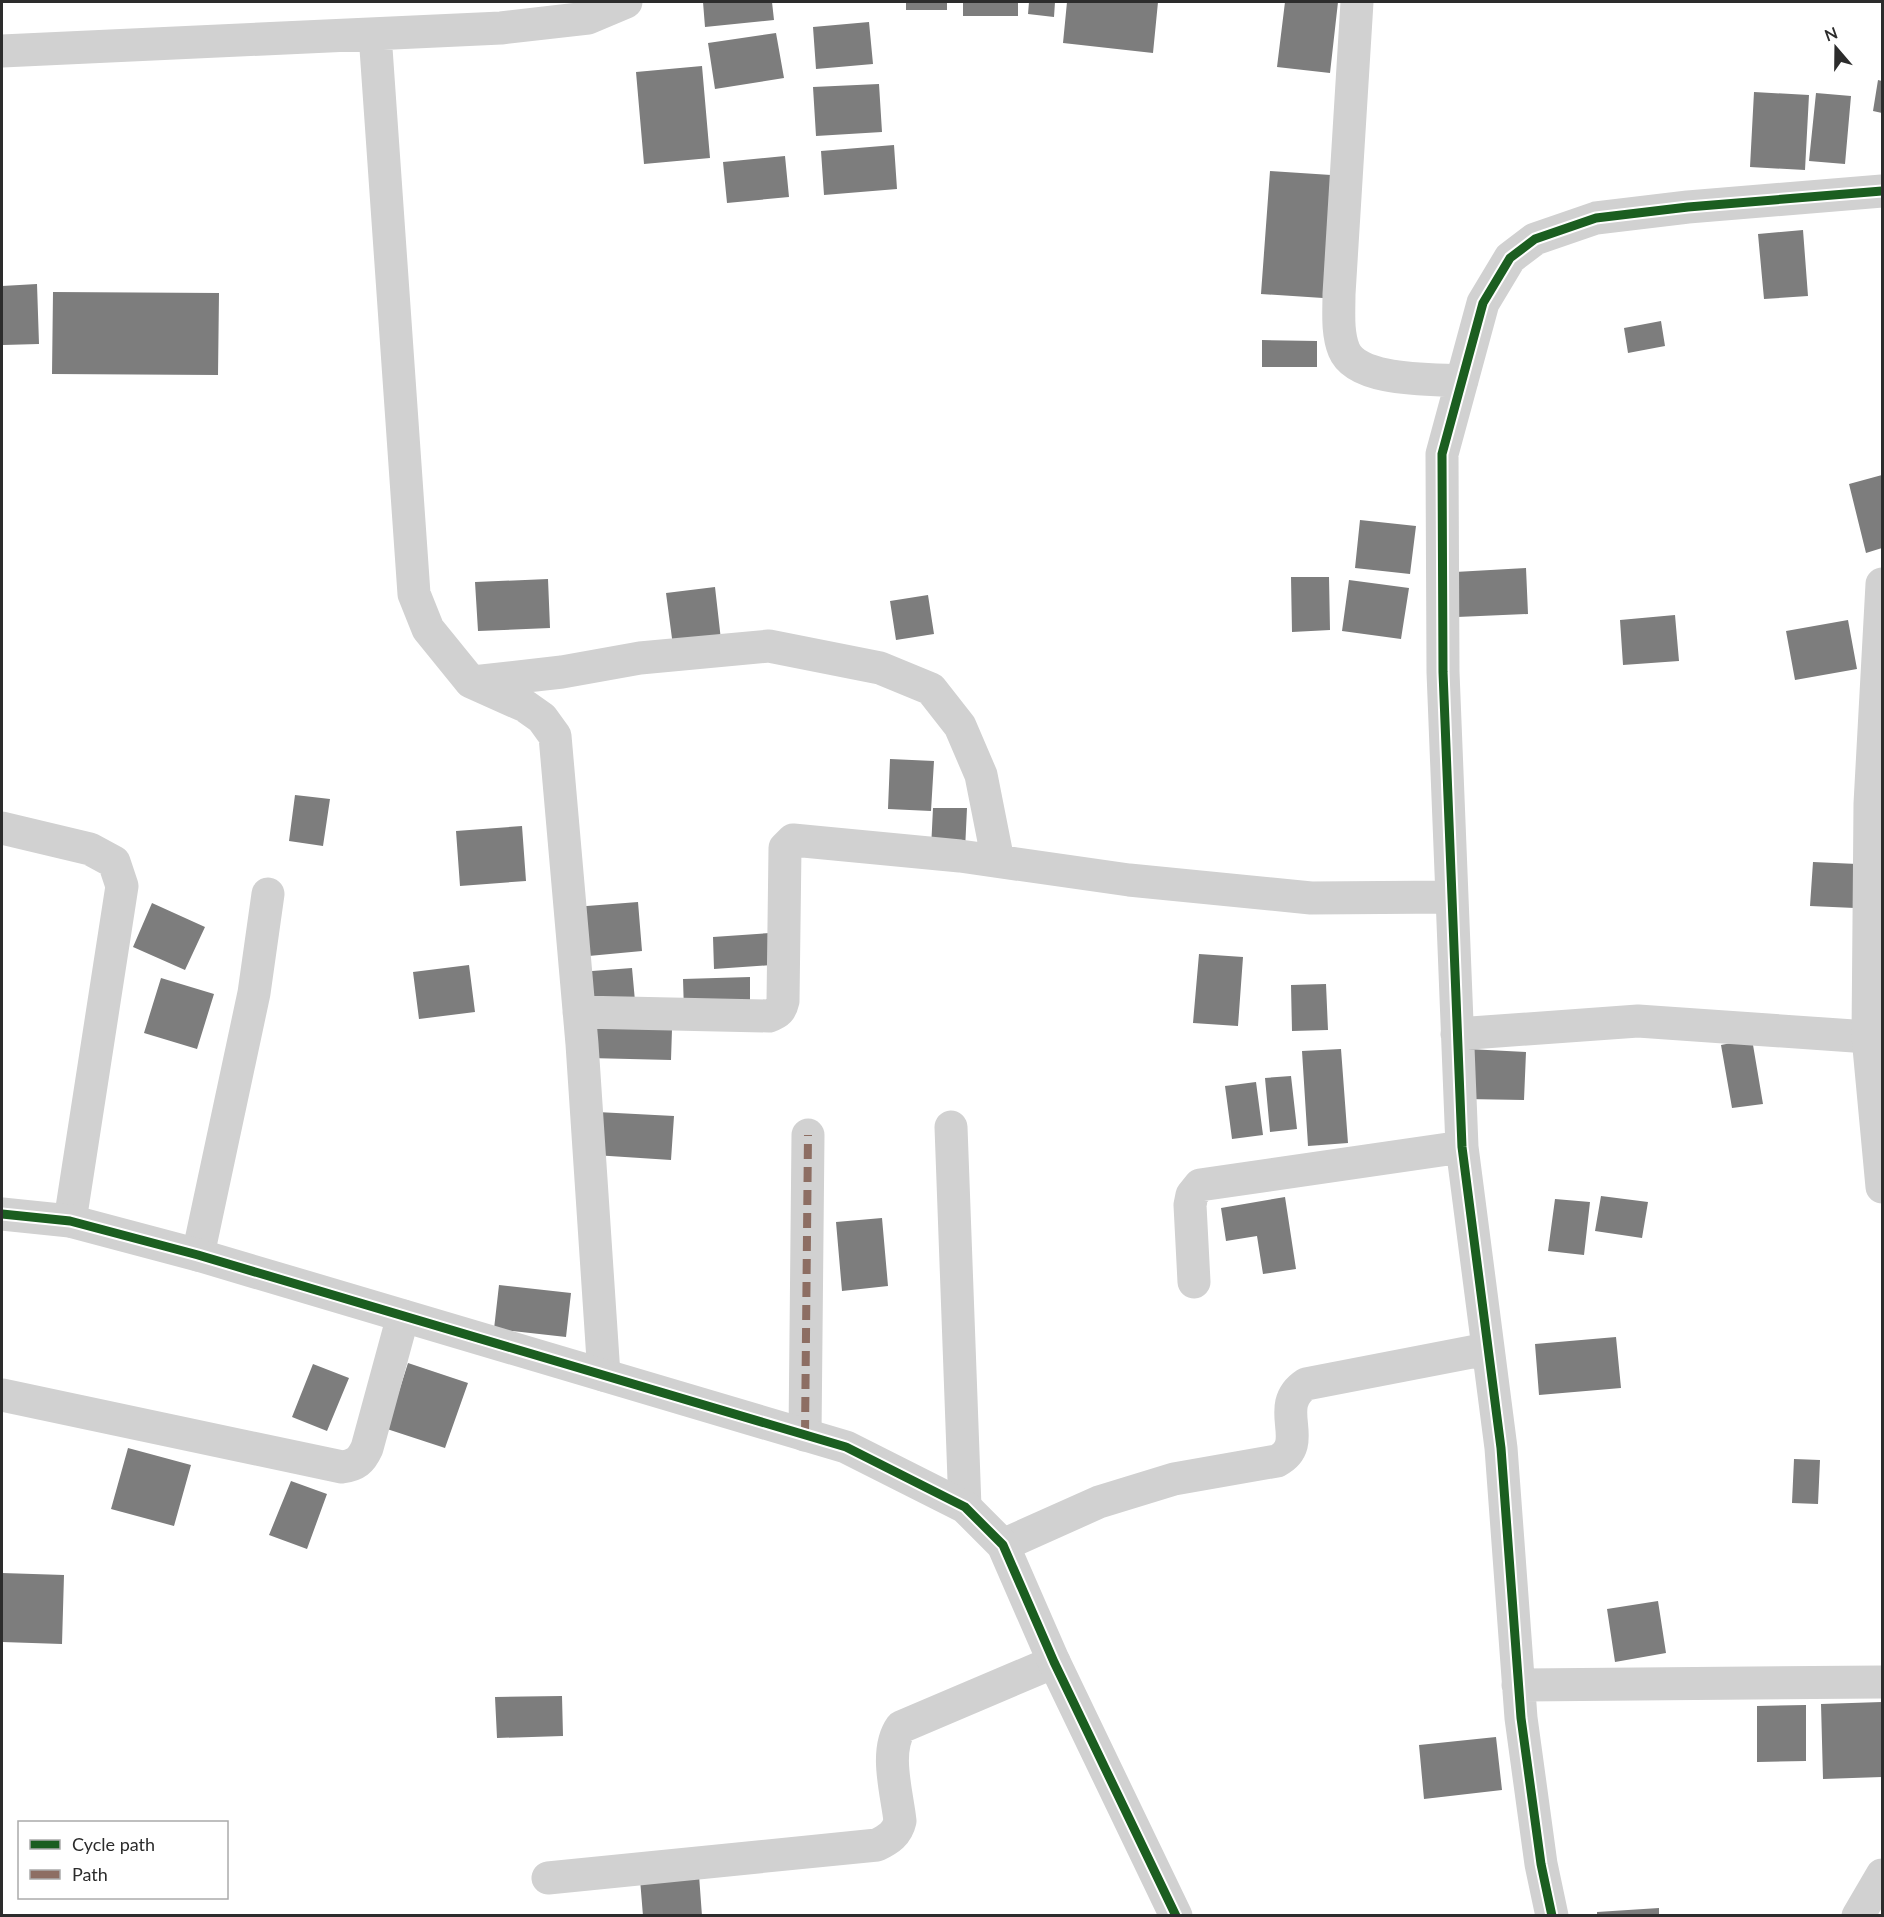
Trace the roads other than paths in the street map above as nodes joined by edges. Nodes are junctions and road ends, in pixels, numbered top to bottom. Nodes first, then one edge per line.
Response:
1 (626, 2) edge
2 (1357, 2) edge
3 (375, 34) junction
4 (2, 51) edge
5 (1882, 190) edge
6 (1462, 381) junction
7 (1882, 584) edge
8 (471, 682) junction
9 (2, 828) edge
10 (998, 861) junction
11 (268, 894) dead end
12 (1452, 897) junction
13 (579, 1012) junction
14 (1457, 1034) junction
15 (1868, 1036) junction
16 (1879, 1102) edge
17 (951, 1127) dead end
18 (808, 1135) dead end
19 (1462, 1147) junction
20 (1882, 1187) edge
21 (2, 1214) edge
22 (70, 1221) junction
23 (198, 1255) junction
24 (1194, 1282) dead end
25 (403, 1316) junction
26 (1487, 1349) junction
27 (604, 1376) junction
28 (2, 1395) edge
29 (805, 1435) junction
30 (964, 1508) junction
31 (1003, 1545) junction
32 (1054, 1662) junction
33 (1882, 1682) edge
34 (1518, 1685) junction
35 (1882, 1875) edge
36 (548, 1878) dead end
37 (1176, 1916) edge
38 (1552, 1916) edge
39 (1858, 1916) edge

1 - 3 street
2 - 6 street
3 - 4 street
3 - 8 street
5 - 6 street
6 - 12 street
7 - 15 street
8 - 10 street
8 - 13 street
9 - 22 street
10 - 12 street
10 - 13 street
11 - 23 street
12 - 14 street
13 - 27 street
14 - 15 street
14 - 19 street
15 - 16 street
16 - 20 street
17 - 30 street
18 - 29 street
19 - 24 street
19 - 26 street
21 - 22 street
22 - 23 street
23 - 25 street
25 - 27 street
25 - 28 street
26 - 31 street
26 - 34 street
27 - 29 street
29 - 30 street
30 - 31 street
31 - 32 street
32 - 36 street
32 - 37 street
33 - 34 street
34 - 38 street
35 - 39 street

